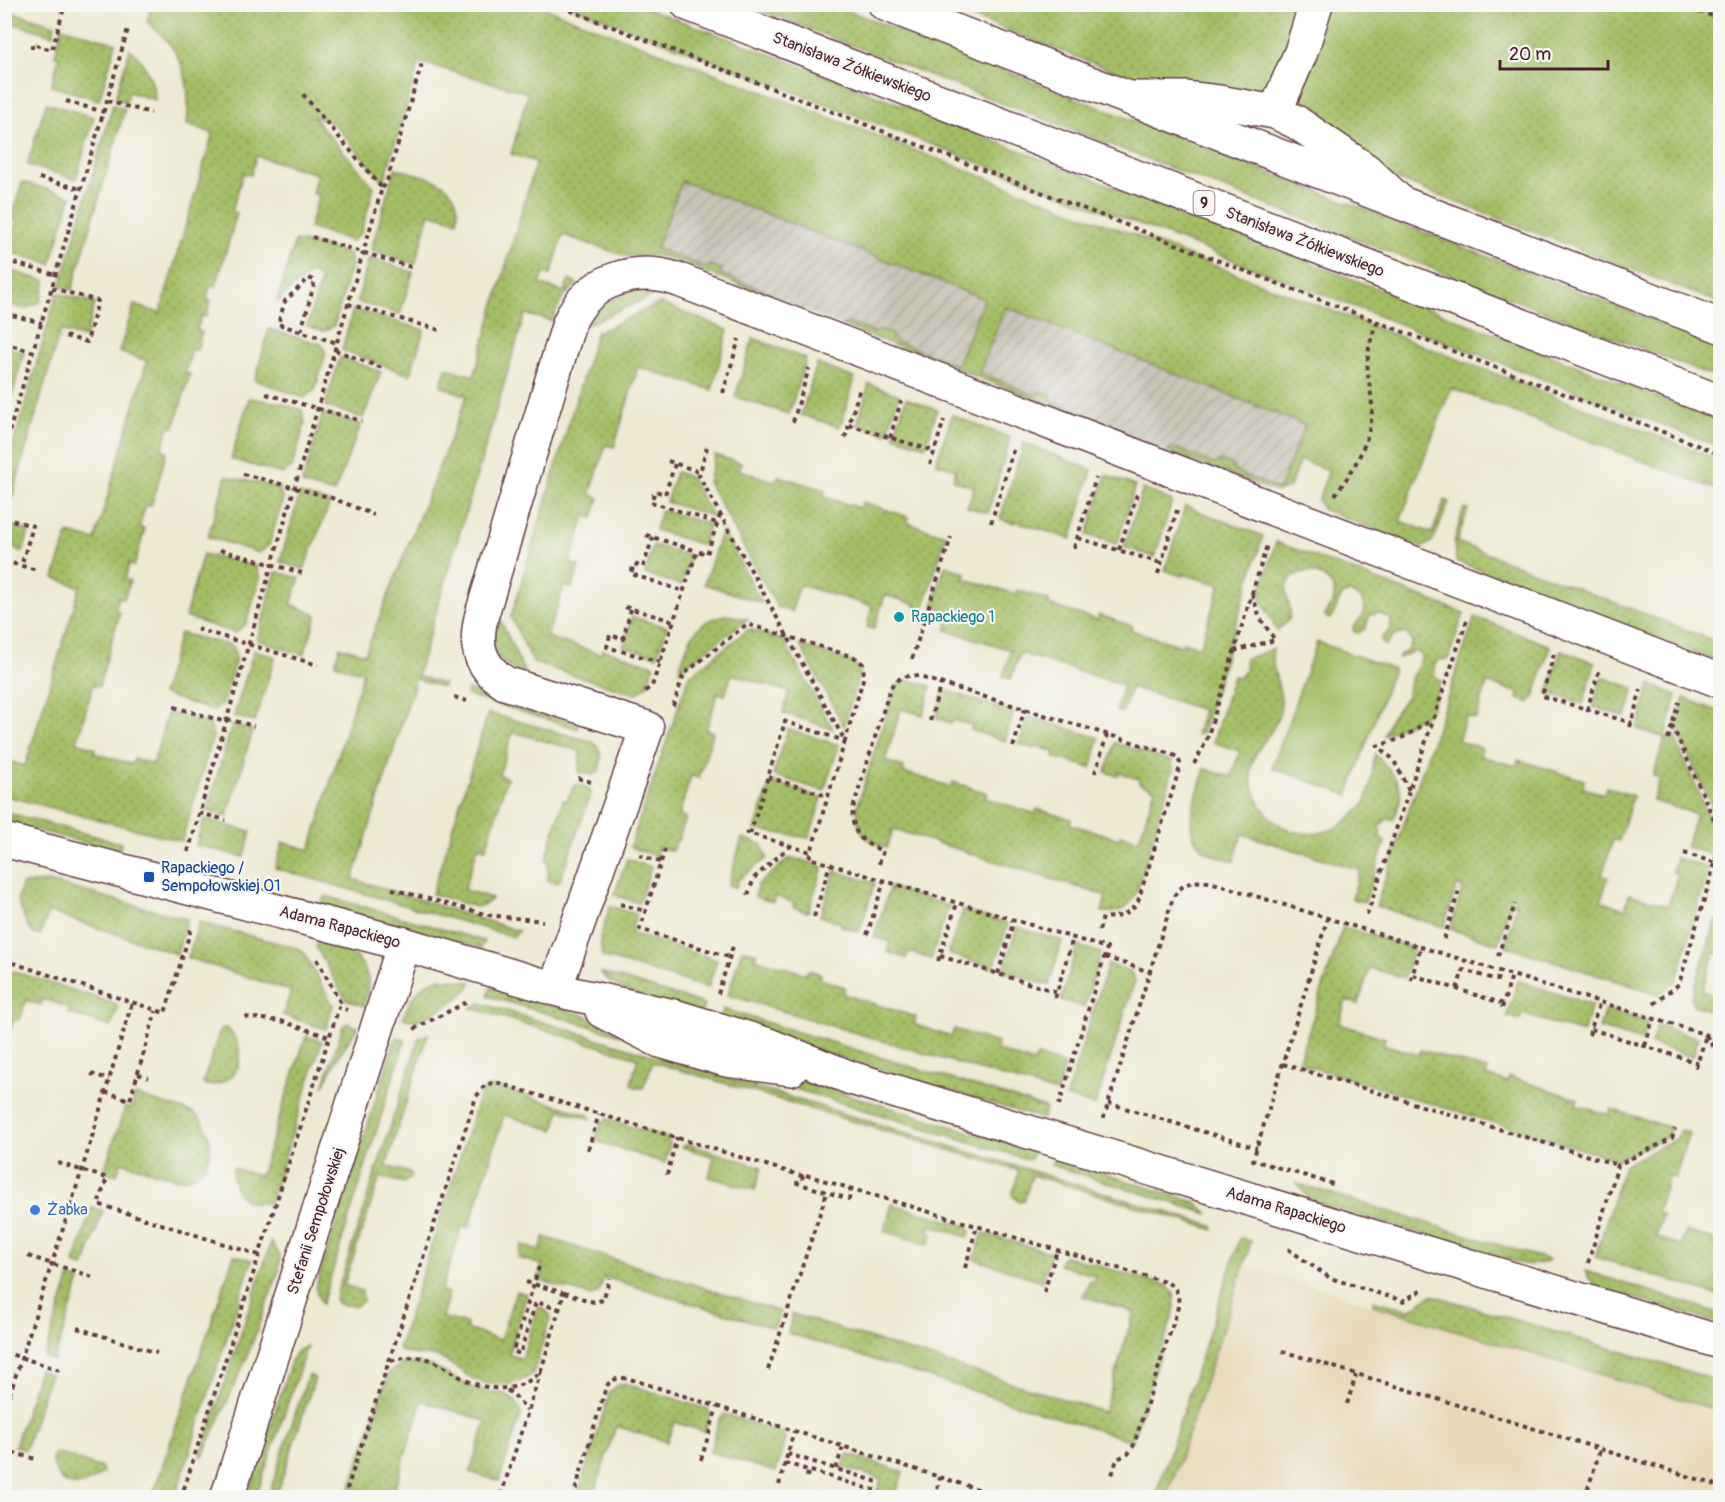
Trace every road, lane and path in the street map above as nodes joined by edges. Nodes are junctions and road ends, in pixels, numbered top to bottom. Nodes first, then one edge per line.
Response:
1 (553, 4) edge
2 (688, 4) edge
3 (885, 4) edge
4 (1316, 4) edge
5 (1673, 4) edge
6 (64, 8) dead end
7 (1720, 18) edge
8 (128, 29) dead end
9 (32, 49) dead end
10 (422, 63) dead end
11 (301, 92) dead end
12 (1127, 98) junction
13 (66, 101) dead end
14 (107, 101) junction
15 (104, 112) junction
16 (1275, 112) junction
17 (151, 113) dead end
18 (39, 178) dead end
19 (382, 188) junction
20 (81, 189) junction
21 (1403, 204) junction
22 (312, 237) dead end
23 (363, 253) junction
24 (14, 263) dead end
25 (414, 268) dead end
26 (56, 275) junction
27 (52, 288) junction
28 (348, 304) junction
29 (6, 313) edge
30 (1378, 321) junction
31 (4, 322) edge
32 (42, 323) junction
33 (1720, 326) edge
34 (742, 329) dead end
35 (301, 331) junction
36 (443, 331) dead end
37 (61, 335) dead end
38 (4, 343) edge
39 (337, 343) junction
40 (334, 350) junction
41 (33, 352) junction
42 (809, 367) dead end
43 (382, 368) dead end
44 (861, 385) dead end
45 (904, 391) dead end
46 (723, 393) dead end
47 (266, 394) dead end
48 (1720, 402) edge
49 (318, 409) junction
50 (944, 418) dead end
51 (362, 421) dead end
52 (793, 422) dead end
53 (849, 425) junction
54 (845, 438) dead end
55 (890, 438) junction
56 (1015, 445) dead end
57 (707, 447) dead end
58 (4, 449) edge
59 (934, 451) junction
60 (1720, 454) edge
61 (668, 461) dead end
62 (675, 464) junction
63 (930, 465) dead end
64 (700, 472) junction
65 (243, 474) dead end
66 (1096, 477) dead end
67 (294, 488) junction
68 (1137, 493) dead end
69 (1178, 508) dead end
70 (374, 515) dead end
71 (720, 515) junction
72 (4, 518) edge
73 (991, 523) dead end
74 (717, 524) junction
75 (1319, 527) junction
76 (646, 535) dead end
77 (653, 537) junction
78 (951, 537) dead end
79 (1078, 538) junction
80 (1268, 543) dead end
81 (1074, 548) dead end
82 (220, 550) dead end
83 (1119, 550) junction
84 (697, 551) junction
85 (4, 561) edge
86 (1161, 563) junction
87 (272, 565) junction
88 (21, 566) junction
89 (37, 570) dead end
90 (302, 573) dead end
91 (1158, 574) dead end
92 (683, 591) junction
93 (1252, 593) junction
94 (626, 607) dead end
95 (632, 609) junction
96 (1471, 609) dead end
97 (673, 621) junction
98 (197, 629) dead end
99 (788, 636) junction
100 (249, 645) junction
101 (1234, 651) junction
102 (912, 659) dead end
103 (1552, 661) dead end
104 (660, 662) junction
105 (318, 665) dead end
106 (1609, 675) dead end
107 (1720, 681) edge
108 (941, 683) junction
109 (1682, 691) dead end
110 (642, 693) dead end
111 (1640, 693) dead end
112 (454, 697) dead end
113 (476, 704) dead end
114 (174, 707) dead end
115 (673, 707) dead end
116 (1024, 709) junction
117 (1587, 710) junction
118 (227, 720) junction
119 (1432, 720) junction
120 (930, 721) dead end
121 (1672, 724) junction
122 (254, 726) dead end
123 (1107, 735) junction
124 (1668, 739) dead end
125 (845, 741) junction
126 (1013, 747) dead end
127 (1194, 764) dead end
128 (1095, 773) dead end
129 (768, 777) junction
130 (1409, 791) junction
131 (828, 796) junction
132 (200, 813) junction
133 (226, 820) dead end
134 (745, 832) dead end
135 (1720, 833) edge
136 (750, 834) junction
137 (4, 840) edge
138 (790, 846) junction
139 (1720, 846) edge
140 (664, 849) dead end
141 (188, 852) dead end
142 (810, 852) junction
143 (1684, 853) dead end
144 (1716, 863) junction
145 (830, 864) junction
146 (879, 864) dead end
147 (884, 881) junction
148 (1460, 886) dead end
149 (392, 889) dead end
150 (748, 895) dead end
151 (617, 902) dead end
152 (957, 903) junction
153 (1515, 904) dead end
154 (645, 912) junction
155 (195, 915) dead end
156 (1367, 915) dead end
157 (814, 917) dead end
158 (1328, 917) junction
159 (1014, 920) junction
160 (552, 922) dead end
161 (1099, 932) dead end
162 (867, 935) dead end
163 (1072, 938) junction
164 (1444, 939) dead end
165 (404, 944) junction
166 (733, 946) dead end
167 (1421, 946) junction
168 (1498, 956) dead end
169 (729, 957) junction
170 (1105, 957) junction
171 (4, 963) edge
172 (1500, 971) junction
173 (1150, 972) junction
174 (998, 974) junction
175 (1413, 975) junction
176 (1512, 975) junction
177 (1411, 980) dead end
178 (1458, 989) junction
179 (562, 991) junction
180 (1057, 992) junction
181 (1054, 998) dead end
182 (472, 999) dead end
183 (1600, 1002) junction
184 (132, 1003) junction
185 (1653, 1004) dead end
186 (156, 1011) junction
187 (245, 1017) dead end
188 (1653, 1019) junction
189 (381, 1020) junction
190 (708, 1026) junction
191 (1591, 1029) junction
192 (1589, 1035) dead end
193 (1706, 1035) junction
194 (329, 1037) junction
195 (1720, 1040) edge
196 (1645, 1046) junction
197 (1720, 1059) edge
198 (1283, 1064) junction
199 (91, 1074) dead end
200 (138, 1074) junction
201 (148, 1078) dead end
202 (851, 1078) junction
203 (109, 1079) junction
204 (105, 1092) junction
205 (1108, 1103) junction
206 (599, 1114) junction
207 (1104, 1117) dead end
208 (1675, 1129) dead end
209 (677, 1137) junction
210 (1048, 1138) junction
211 (1257, 1148) junction
212 (588, 1150) dead end
213 (1253, 1160) dead end
214 (58, 1163) dead end
215 (1618, 1165) junction
216 (82, 1170) junction
217 (667, 1175) dead end
218 (802, 1176) junction
219 (849, 1188) junction
220 (827, 1192) junction
221 (978, 1226) junction
222 (1057, 1250) junction
223 (28, 1256) dead end
224 (259, 1256) junction
225 (1588, 1263) dead end
226 (52, 1264) junction
227 (538, 1267) dead end
228 (965, 1268) dead end
229 (93, 1277) dead end
230 (610, 1278) dead end
231 (526, 1282) dead end
232 (533, 1284) junction
233 (1044, 1292) dead end
234 (564, 1293) junction
235 (559, 1309) junction
236 (77, 1328) dead end
237 (1720, 1342) edge
238 (1282, 1351) dead end
239 (4, 1352) edge
240 (157, 1353) dead end
241 (22, 1358) junction
242 (390, 1361) junction
243 (768, 1370) dead end
244 (63, 1371) dead end
245 (540, 1371) junction
246 (1356, 1375) junction
247 (506, 1389) junction
248 (1347, 1404) dead end
249 (717, 1407) junction
250 (527, 1410) junction
251 (4, 1412) edge
252 (794, 1431) junction
253 (843, 1446) junction
254 (1600, 1449) junction
255 (4, 1450) edge
256 (788, 1454) junction
257 (35, 1460) dead end
258 (701, 1460) dead end
259 (785, 1463) junction
260 (836, 1469) junction
261 (808, 1471) junction
262 (1112, 1475) dead end
263 (807, 1477) dead end
264 (940, 1477) junction
265 (779, 1485) dead end
266 (1720, 1486) edge
267 (180, 1497) edge
268 (227, 1497) edge
269 (344, 1497) edge
270 (500, 1497) edge
271 (573, 1497) edge
272 (935, 1497) edge
273 (1006, 1497) edge
274 (1585, 1497) edge

1 - 30 path
2 - 48 street, Stanisława Żółkiewskiego / 9
3 - 12 street
4 - 16 street
5 - 7 path
6 - 9 path
8 - 14 path
10 - 19 path
11 - 19 path
12 - 16 street
12 - 21 street
13 - 15 path
14 - 15 path
14 - 17 path
15 - 20 path
16 - 21 street
18 - 20 path
19 - 23 path
20 - 26 path
21 - 33 street
22 - 23 path
23 - 25 path
23 - 28 path
24 - 26 path
26 - 27 path
27 - 32 path
27 - 37 path
28 - 36 path
28 - 39 path
29 - 31 path
29 - 32 path
30 - 60 path
30 - 75 path
32 - 41 path
34 - 46 path
35 - 35 path
35 - 39 path
38 - 41 path
39 - 40 path
40 - 43 path
40 - 49 path
41 - 58 path
42 - 52 path
44 - 53 path
45 - 55 path
47 - 49 path
49 - 51 path
49 - 67 path
50 - 59 path
53 - 54 path
53 - 55 path
55 - 59 path
56 - 73 path
57 - 64 path
59 - 63 path
61 - 62 path
62 - 64 path
62 - 74 path
64 - 71 path
65 - 67 path
66 - 79 path
67 - 70 path
67 - 87 path
68 - 83 path
69 - 86 path
71 - 74 path
71 - 99 path
72 - 88 path
74 - 84 path
75 - 107 street
75 - 179 street
76 - 77 path
77 - 84 path
77 - 92 path
78 - 102 path
79 - 81 path
79 - 83 path
80 - 93 path
82 - 87 path
83 - 86 path
84 - 92 path
85 - 88 path
86 - 91 path
87 - 90 path
87 - 100 path
88 - 89 path
92 - 97 path
93 - 101 path
93 - 101 path
94 - 95 path
95 - 97 path
95 - 104 path
96 - 119 path
97 - 104 path
98 - 100 path
99 - 115 path
99 - 125 path
99 - 125 path
100 - 105 path
100 - 118 path
101 - 127 path
103 - 117 path
104 - 110 path
106 - 117 path
108 - 116 path
108 - 120 path
108 - 146 path
109 - 121 path
111 - 117 path
112 - 113 path
114 - 118 path
116 - 123 path
116 - 126 path
118 - 122 path
118 - 132 path
119 - 130 path
119 - 130 path
121 - 124 path
121 - 135 path
123 - 128 path
123 - 161 path
125 - 129 path
125 - 131 path
129 - 131 path
129 - 136 path
130 - 156 path
131 - 142 path
132 - 133 path
132 - 141 path
134 - 136 path
136 - 138 path
137 - 165 street, Adama Rapackiego
138 - 142 path
138 - 150 path
139 - 144 path
140 - 154 path
142 - 145 path
143 - 144 path
144 - 185 path
145 - 147 path
145 - 157 path
147 - 152 path
147 - 162 path
148 - 164 path
149 - 160 path
151 - 154 path
152 - 159 path
152 - 174 path
153 - 168 path
154 - 169 path
155 - 186 path
158 - 167 path
158 - 173 path
158 - 198 path
159 - 163 path
159 - 174 path
163 - 170 path
163 - 180 path
165 - 179 street, Adama Rapackiego
165 - 189 street, Stefanii Sempołowskiej
166 - 169 path
167 - 172 path
167 - 175 path
169 - 190 path
170 - 173 path
170 - 210 path
171 - 184 path
172 - 176 path
172 - 178 path
173 - 205 path
174 - 180 path
175 - 177 path
175 - 178 path
176 - 178 path
176 - 183 path
179 - 190 street, Adama Rapackiego
179 - 202 street, Adama Rapackiego
180 - 181 path
182 - 189 path
183 - 188 path
183 - 191 path
184 - 186 path
184 - 203 path
186 - 200 path
187 - 194 path
188 - 193 path
188 - 196 path
189 - 194 path
189 - 268 street, Stefanii Sempołowskiej
190 - 202 street, Adama Rapackiego
191 - 192 path
191 - 196 path
193 - 195 path
193 - 196 path
193 - 197 path
194 - 224 path
198 - 211 path
198 - 215 path
199 - 203 path
200 - 201 path
200 - 204 path
202 - 210 street, Adama Rapackiego
203 - 204 path
204 - 216 path
205 - 207 path
205 - 211 path
206 - 209 path
206 - 212 path
206 - 242 path
208 - 215 path
209 - 217 path
209 - 218 path
210 - 237 street, Adama Rapackiego
211 - 213 path
214 - 216 path
215 - 225 path
216 - 224 path
216 - 226 path
218 - 219 path
218 - 220 path
219 - 220 path
219 - 221 path
220 - 243 path
221 - 222 path
221 - 228 path
222 - 233 path
222 - 262 path
223 - 226 path
224 - 267 path
226 - 229 path
226 - 241 path
227 - 232 path
230 - 234 path
231 - 232 path
232 - 234 path
232 - 235 path
234 - 235 path
235 - 245 path
236 - 240 path
238 - 246 path
239 - 241 path
241 - 244 path
241 - 251 path
242 - 247 path
242 - 269 path
245 - 247 path
245 - 250 path
246 - 248 path
246 - 254 path
247 - 250 path
249 - 252 path
249 - 258 path
249 - 271 path
250 - 270 path
252 - 253 path
252 - 256 path
253 - 260 path
253 - 264 path
254 - 266 path
254 - 274 path
255 - 257 path
256 - 259 path
256 - 260 path
259 - 261 path
259 - 265 path
260 - 261 path
261 - 263 path
264 - 272 path
264 - 273 path

